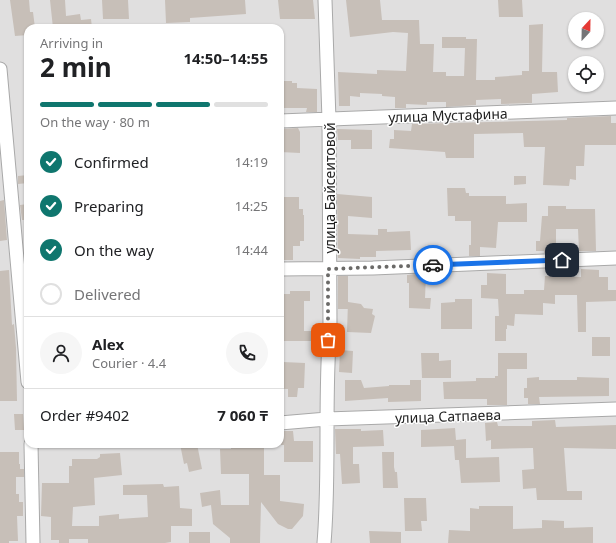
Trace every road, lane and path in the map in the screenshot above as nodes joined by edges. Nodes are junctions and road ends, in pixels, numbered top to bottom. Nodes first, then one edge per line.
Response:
1 (325, 0) edge
2 (0, 69) edge
3 (616, 108) edge
4 (329, 120) junction
5 (284, 121) edge
6 (616, 258) edge
7 (284, 269) edge
8 (328, 269) junction
9 (24, 337) edge
10 (616, 409) edge
11 (327, 420) junction
12 (284, 423) edge
13 (31, 448) edge
14 (33, 543) edge
15 (324, 543) edge

1 - 4 street, улица Байсеитовой
2 - 9 street
3 - 4 street, улица Мустафина
4 - 5 street, улица Мустафина
4 - 8 street, улица Байсеитовой
6 - 8 street
7 - 8 street
8 - 11 street, улица Байсеитовой
10 - 11 street, улица Сатпаева
11 - 12 street, улица Сатпаева
11 - 15 street, улица Байсеитовой
13 - 14 street

